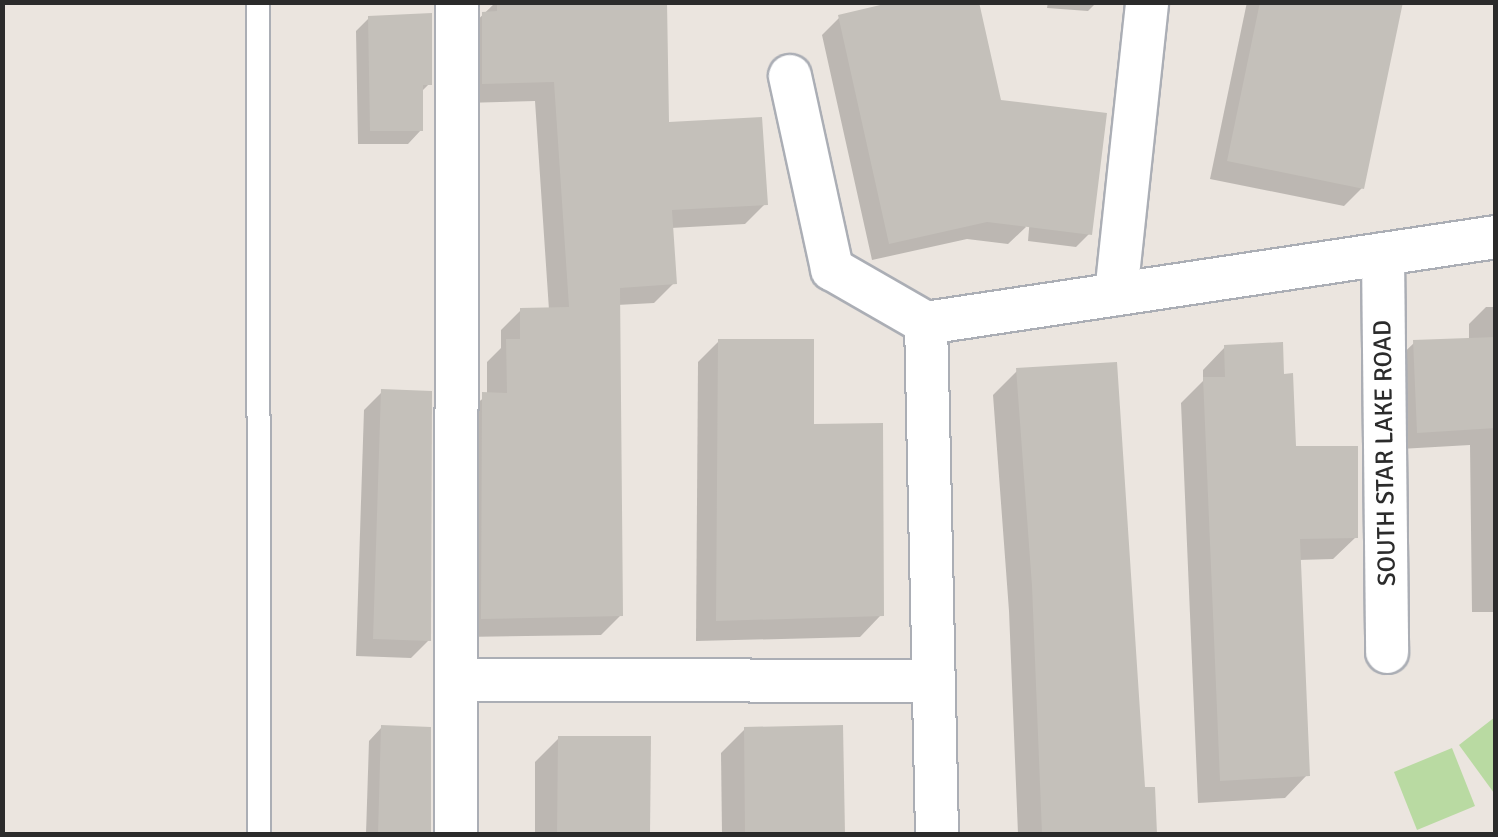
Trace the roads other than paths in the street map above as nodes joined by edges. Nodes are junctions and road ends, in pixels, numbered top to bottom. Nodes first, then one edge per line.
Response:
1 (258, 2) edge
2 (457, 2) edge
3 (1147, 2) edge
4 (790, 76) dead end
5 (1496, 237) edge
6 (1383, 254) junction
7 (1116, 294) junction
8 (926, 323) junction
9 (1387, 652) dead end
10 (456, 680) junction
11 (934, 680) junction
12 (258, 834) edge
13 (456, 834) edge
14 (937, 834) edge

1 - 12 lane
2 - 10 street
3 - 7 street
4 - 8 street
5 - 6 street
6 - 7 street
6 - 9 street, SOUTH STAR LAKE ROAD
7 - 8 street
8 - 11 street
10 - 11 street
10 - 13 street
11 - 14 street

